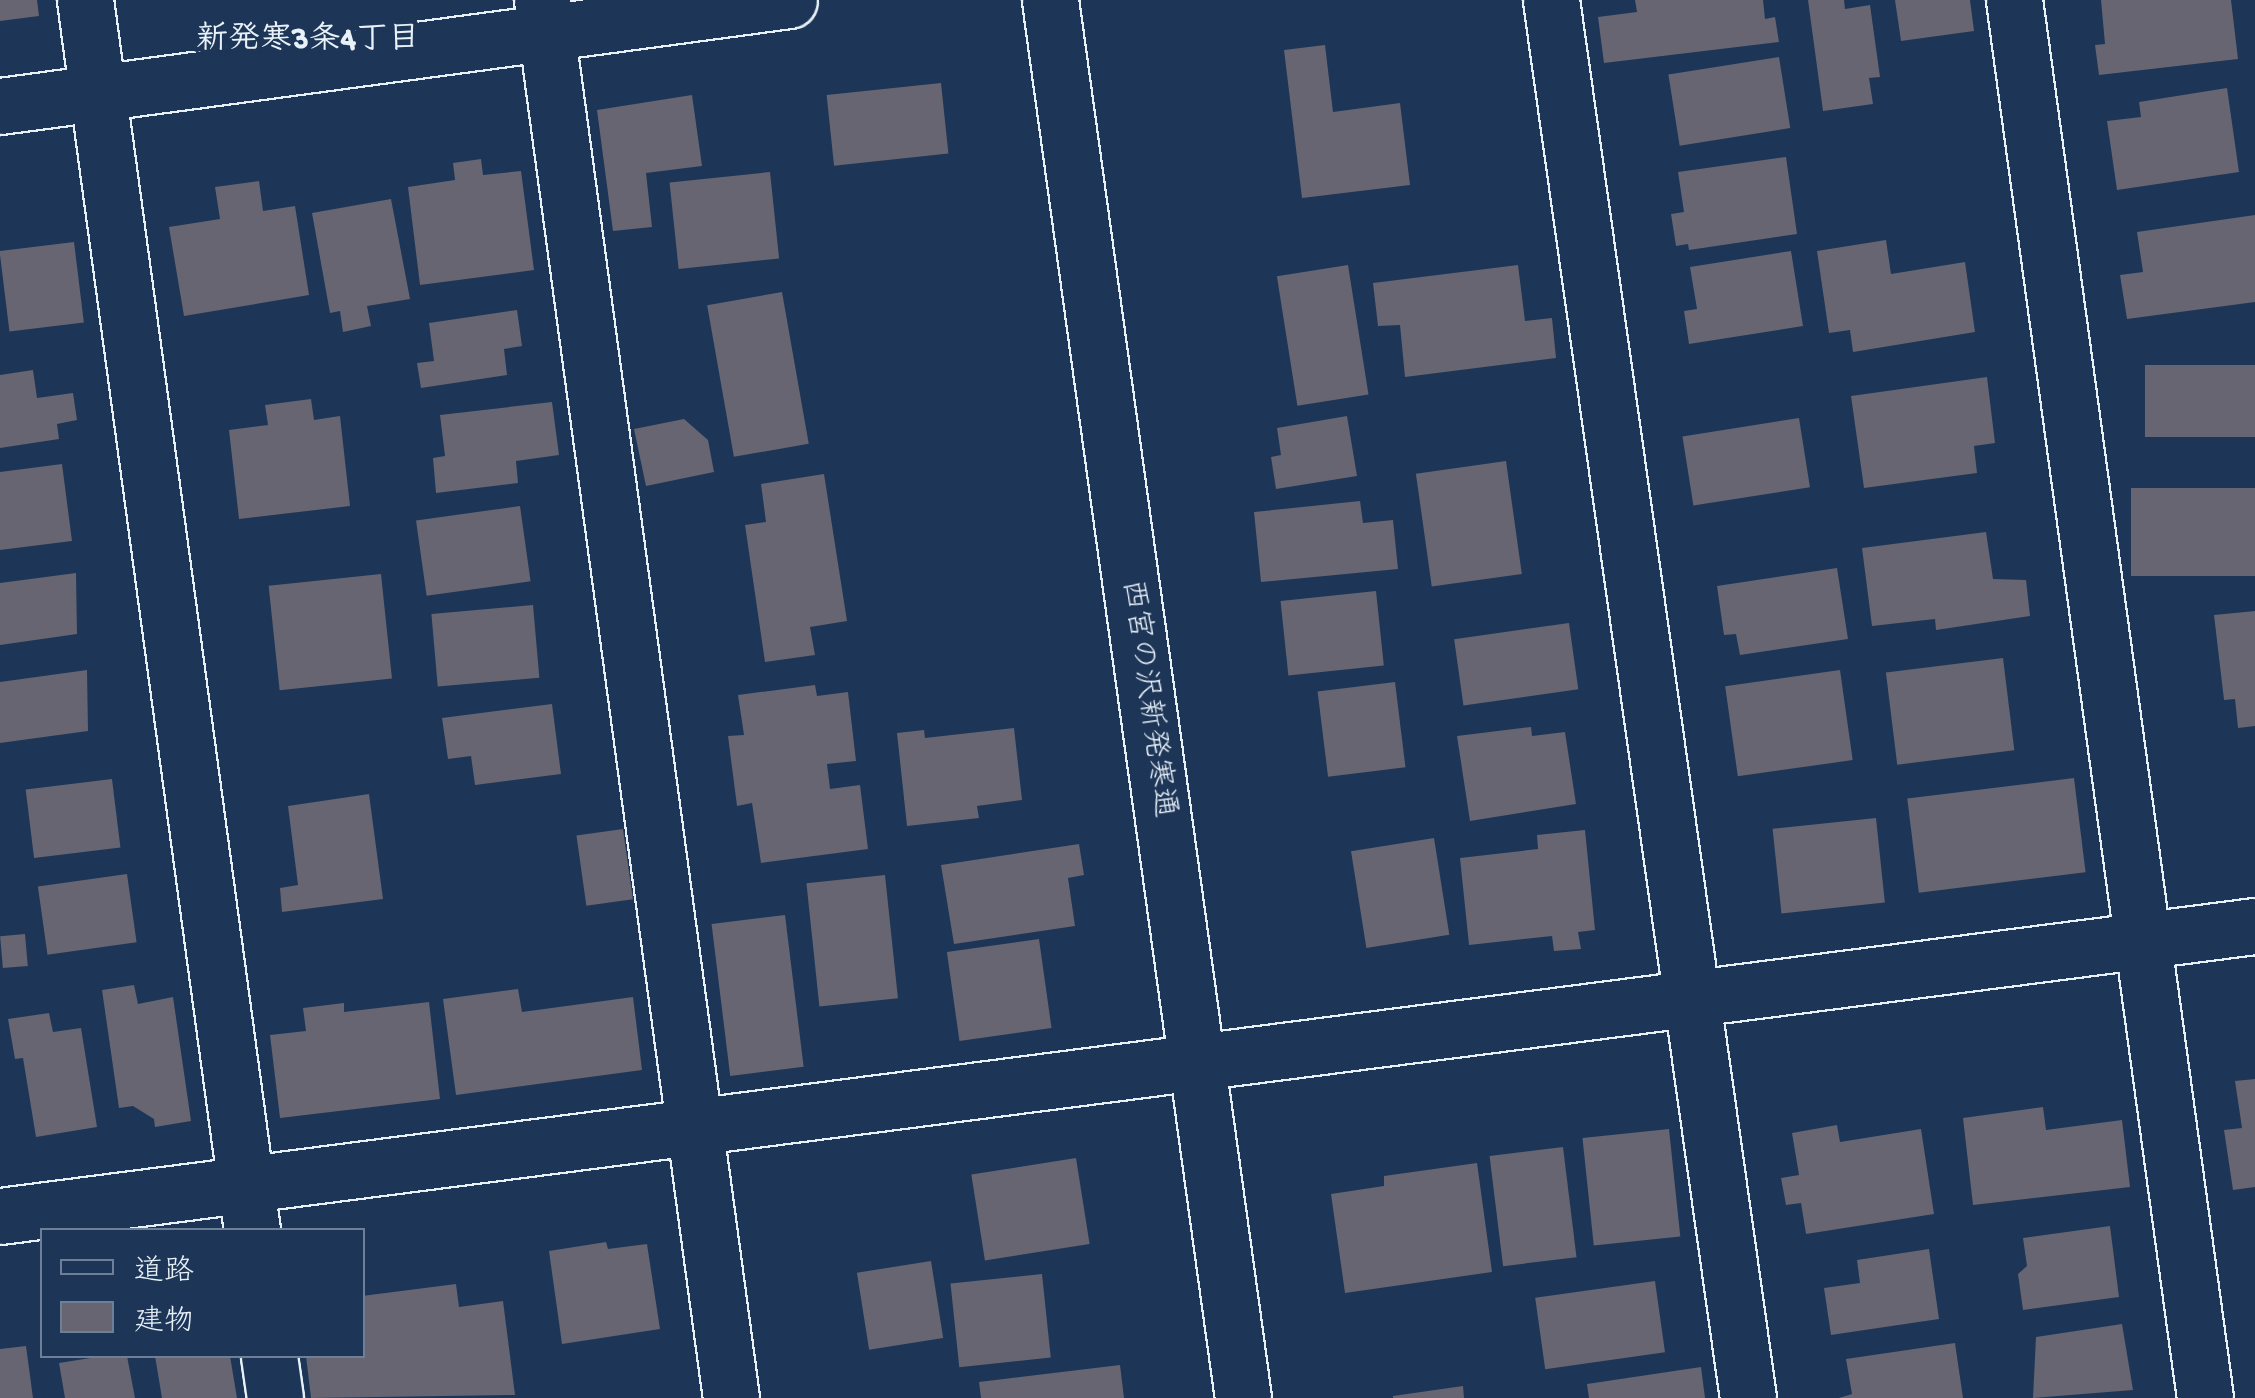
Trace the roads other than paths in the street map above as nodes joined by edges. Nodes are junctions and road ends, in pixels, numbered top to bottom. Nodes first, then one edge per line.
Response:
1 (85, 0) edge
2 (789, 0) edge
3 (1050, 0) edge
4 (1551, 0) edge
5 (2014, 0) edge
6 (544, 16) edge
7 (98, 94) junction
8 (0, 106) edge
9 (2255, 926) edge
10 (2138, 940) junction
11 (1690, 997) junction
12 (1196, 1060) junction
13 (692, 1124) junction
14 (248, 1208) edge
15 (0, 1216) edge
16 (269, 1358) edge
17 (274, 1398) edge
18 (731, 1398) edge
19 (1243, 1398) edge
20 (1748, 1398) edge
21 (2205, 1398) edge

1 - 7 street
2 - 6 street
3 - 12 street, 西宮の沢新発寒通
4 - 11 street
5 - 10 street
6 - 7 street
6 - 13 street
7 - 8 street
7 - 14 street
9 - 10 street
10 - 11 street
10 - 21 street
11 - 12 street
11 - 20 street
12 - 13 street
12 - 19 street, 西宮の沢新発寒通
13 - 14 street
13 - 18 street
14 - 15 street
16 - 17 street

